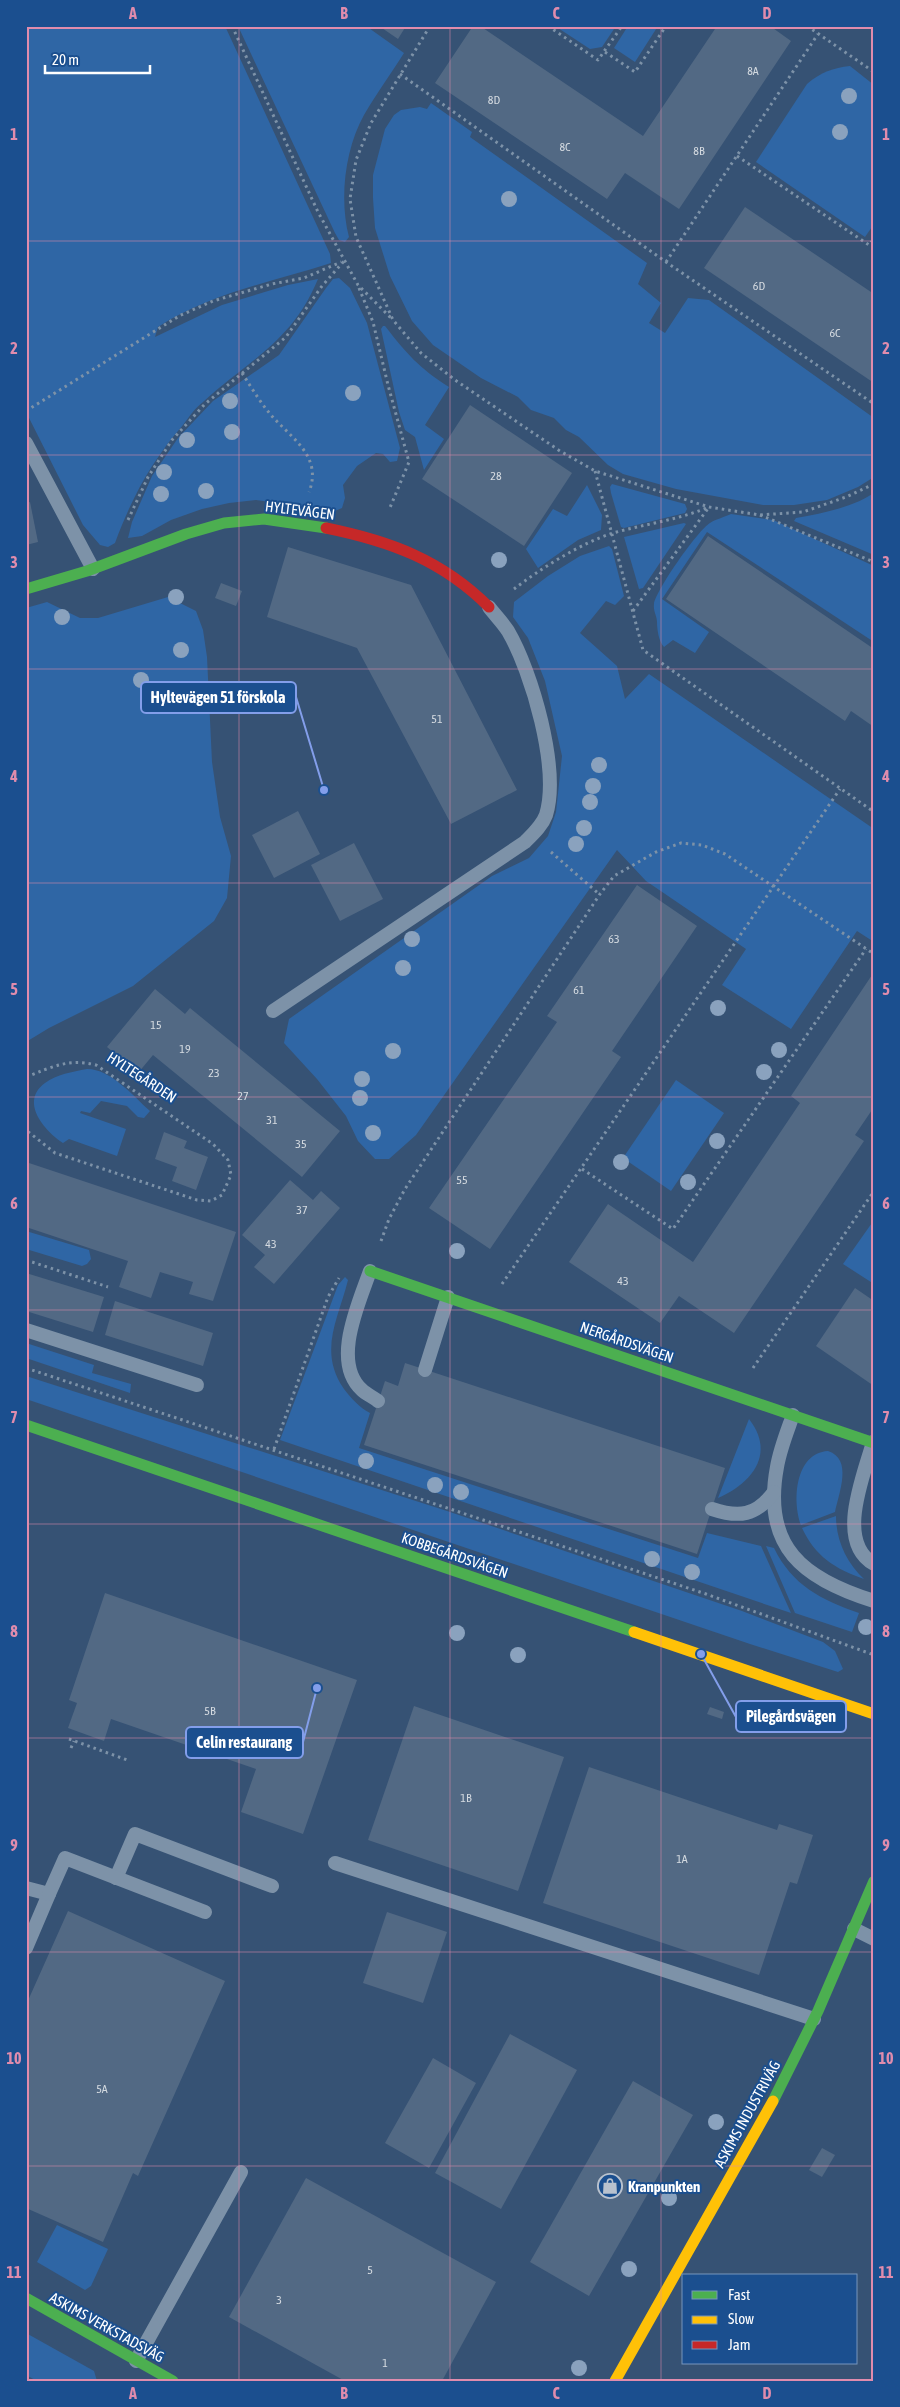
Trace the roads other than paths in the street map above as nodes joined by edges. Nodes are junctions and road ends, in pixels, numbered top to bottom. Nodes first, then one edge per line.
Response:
1 (26, 443) edge
2 (94, 569) junction
3 (26, 589) edge
4 (489, 607) joint
5 (273, 1011) dead end
6 (370, 1271) joint
7 (448, 1297) junction
8 (26, 1330) edge
9 (425, 1370) dead end
10 (197, 1385) dead end
11 (378, 1401) dead end
12 (793, 1415) junction
13 (26, 1425) edge
14 (873, 1442) edge
15 (774, 1492) junction
16 (712, 1510) dead end
17 (874, 1564) edge
18 (874, 1600) edge
19 (874, 1714) edge
20 (335, 1863) dead end
21 (116, 1878) junction
22 (874, 1881) edge
23 (272, 1886) dead end
24 (26, 1888) edge
25 (49, 1894) junction
26 (205, 1912) dead end
27 (854, 1928) junction
28 (874, 1939) edge
29 (26, 1948) edge
30 (814, 2019) junction
31 (241, 2172) dead end
32 (26, 2298) edge
33 (142, 2364) junction
34 (140, 2381) edge
35 (173, 2381) edge
36 (615, 2381) edge

1 - 2 lane
2 - 3 street, HYLTEVÄGEN
2 - 4 street, HYLTEVÄGEN
4 - 5 lane
6 - 7 street, NERGÅRDSVÄGEN
6 - 11 lane
7 - 9 lane
7 - 12 street, NERGÅRDSVÄGEN
8 - 10 lane
12 - 14 street, NERGÅRDSVÄGEN
12 - 15 lane
13 - 19 street, KOBBEGÅRDSVÄGEN
14 - 17 lane
15 - 16 lane
15 - 18 lane
20 - 30 lane
21 - 23 lane
21 - 25 lane
21 - 26 lane
22 - 27 street, ASKIMS INDUSTRIVÄG
24 - 25 lane
25 - 29 lane
27 - 28 lane
27 - 30 street, ASKIMS INDUSTRIVÄG
30 - 36 street, ASKIMS INDUSTRIVÄG
31 - 33 lane
32 - 33 street, ASKIMS VERKSTADSVÄG
33 - 34 lane
33 - 35 street, ASKIMS VERKSTADSVÄG

